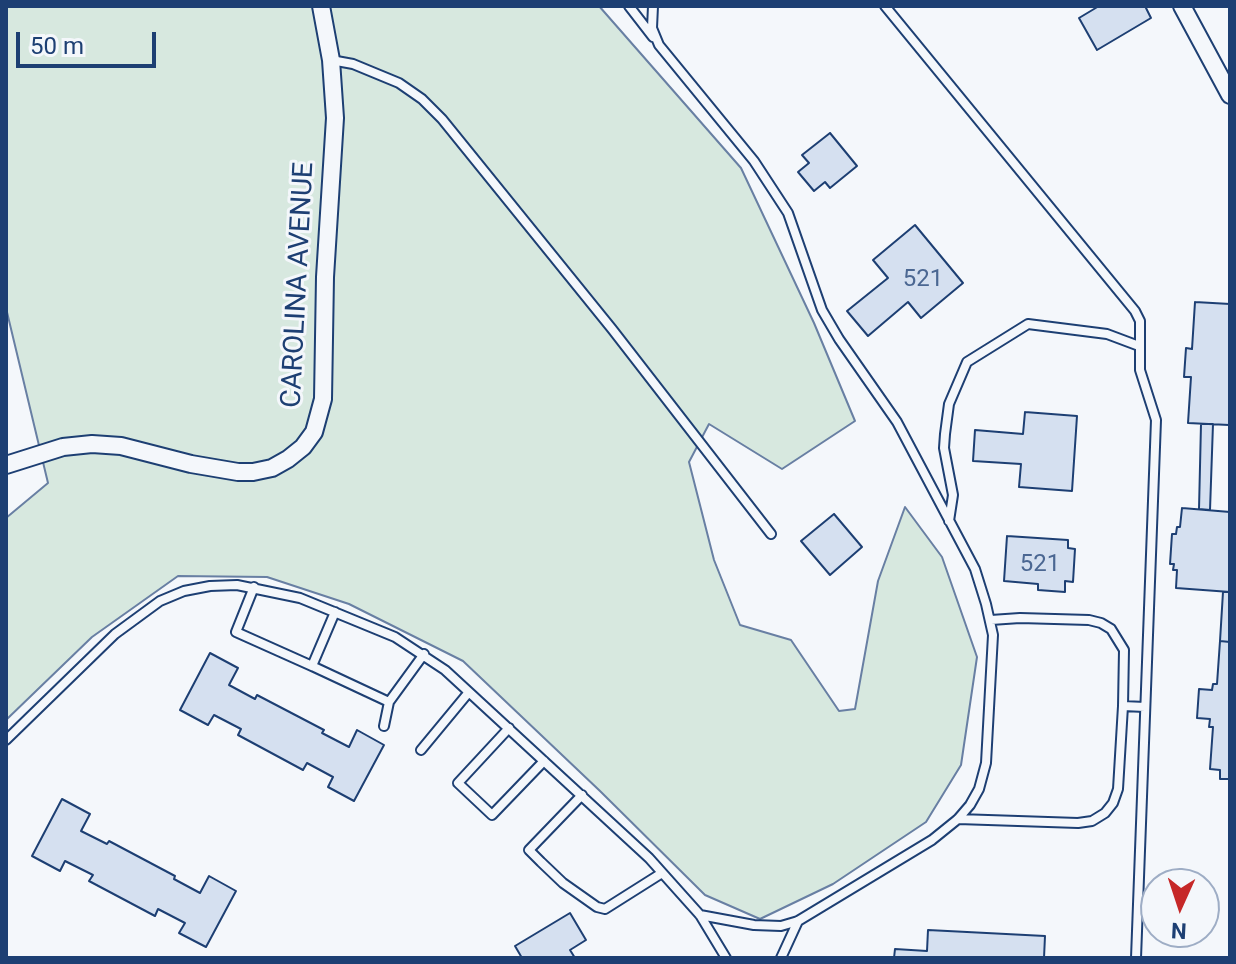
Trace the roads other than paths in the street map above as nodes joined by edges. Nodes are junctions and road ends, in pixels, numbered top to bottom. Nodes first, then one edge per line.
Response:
1 (321, 6) edge
2 (629, 6) edge
3 (653, 6) edge
4 (885, 6) edge
5 (1182, 6) edge
6 (659, 45) junction
7 (331, 60) junction
8 (1230, 95) edge
9 (1139, 346) junction
10 (6, 465) edge
11 (949, 521) junction
12 (771, 534) dead end
13 (254, 587) junction
14 (335, 612) junction
15 (991, 620) junction
16 (424, 654) junction
17 (312, 666) junction
18 (469, 692) junction
19 (389, 702) junction
20 (1123, 706) junction
21 (1145, 707) junction
22 (384, 726) dead end
23 (509, 728) junction
24 (6, 740) edge
25 (421, 750) dead end
26 (544, 761) junction
27 (582, 795) junction
28 (958, 819) junction
29 (662, 873) junction
30 (700, 915) junction
31 (798, 921) junction
32 (726, 958) edge
33 (781, 958) edge
34 (1136, 958) edge

1 - 7 street, CAROLINA AVENUE
2 - 6 lane
3 - 6 lane
4 - 9 lane
5 - 8 street
6 - 11 lane
7 - 10 street, CAROLINA AVENUE
7 - 12 lane
9 - 11 lane
9 - 21 lane
11 - 15 lane
13 - 14 lane
13 - 17 lane
13 - 24 lane
14 - 16 lane
14 - 17 lane
15 - 20 lane
15 - 28 lane
16 - 18 lane
16 - 19 lane
17 - 19 lane
18 - 23 lane
18 - 25 lane
19 - 22 lane
20 - 21 lane
20 - 28 lane
21 - 34 lane
23 - 26 lane
23 - 26 lane
26 - 27 lane
27 - 29 lane
27 - 29 lane
28 - 31 lane
29 - 30 lane
30 - 31 lane
30 - 32 lane
31 - 33 lane

